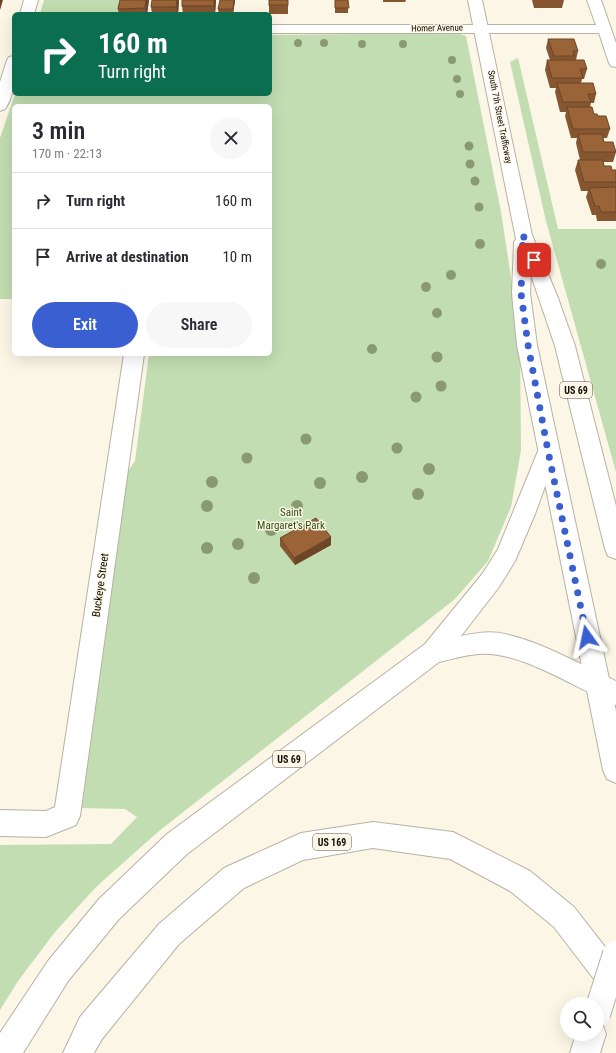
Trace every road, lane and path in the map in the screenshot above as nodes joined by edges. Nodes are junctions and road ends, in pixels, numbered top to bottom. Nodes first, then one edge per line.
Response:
1 (31, 0) edge
2 (475, 0) edge
3 (594, 0) edge
4 (28, 12) edge
5 (482, 28) junction
6 (272, 29) edge
7 (603, 29) junction
8 (616, 63) edge
9 (12, 65) edge
10 (3, 86) edge
11 (0, 106) edge
12 (523, 235) junction
13 (134, 356) edge
14 (548, 451) junction
15 (616, 549) edge
16 (432, 652) junction
17 (606, 688) edge
18 (616, 770) edge
19 (0, 823) edge
20 (616, 954) edge
21 (616, 985) edge
22 (602, 997) edge
23 (589, 1041) edge
24 (5, 1053) edge
25 (78, 1053) edge
26 (585, 1053) edge

1 - 4 main road
2 - 5 main road, South 7th Street Trafficway / US 69
3 - 7 main road
5 - 6 main road, Homer Avenue
5 - 7 main road, Homer Avenue
5 - 12 main road, South 7th Street Trafficway / US 69
7 - 8 main road
9 - 10 main road
10 - 11 main road
12 - 14 main road, South 7th Street Trafficway / US 69
12 - 15 main road, South 7th Street Trafficway / US 69
13 - 19 main road, Buckeye Street
14 - 16 main road, US 69
14 - 17 main road, South 7th Street Trafficway
16 - 17 main road
16 - 24 main road, US 69
17 - 18 main road, South 7th Street Trafficway
20 - 22 main road, bridge
21 - 25 main road, US 169
23 - 26 main road

